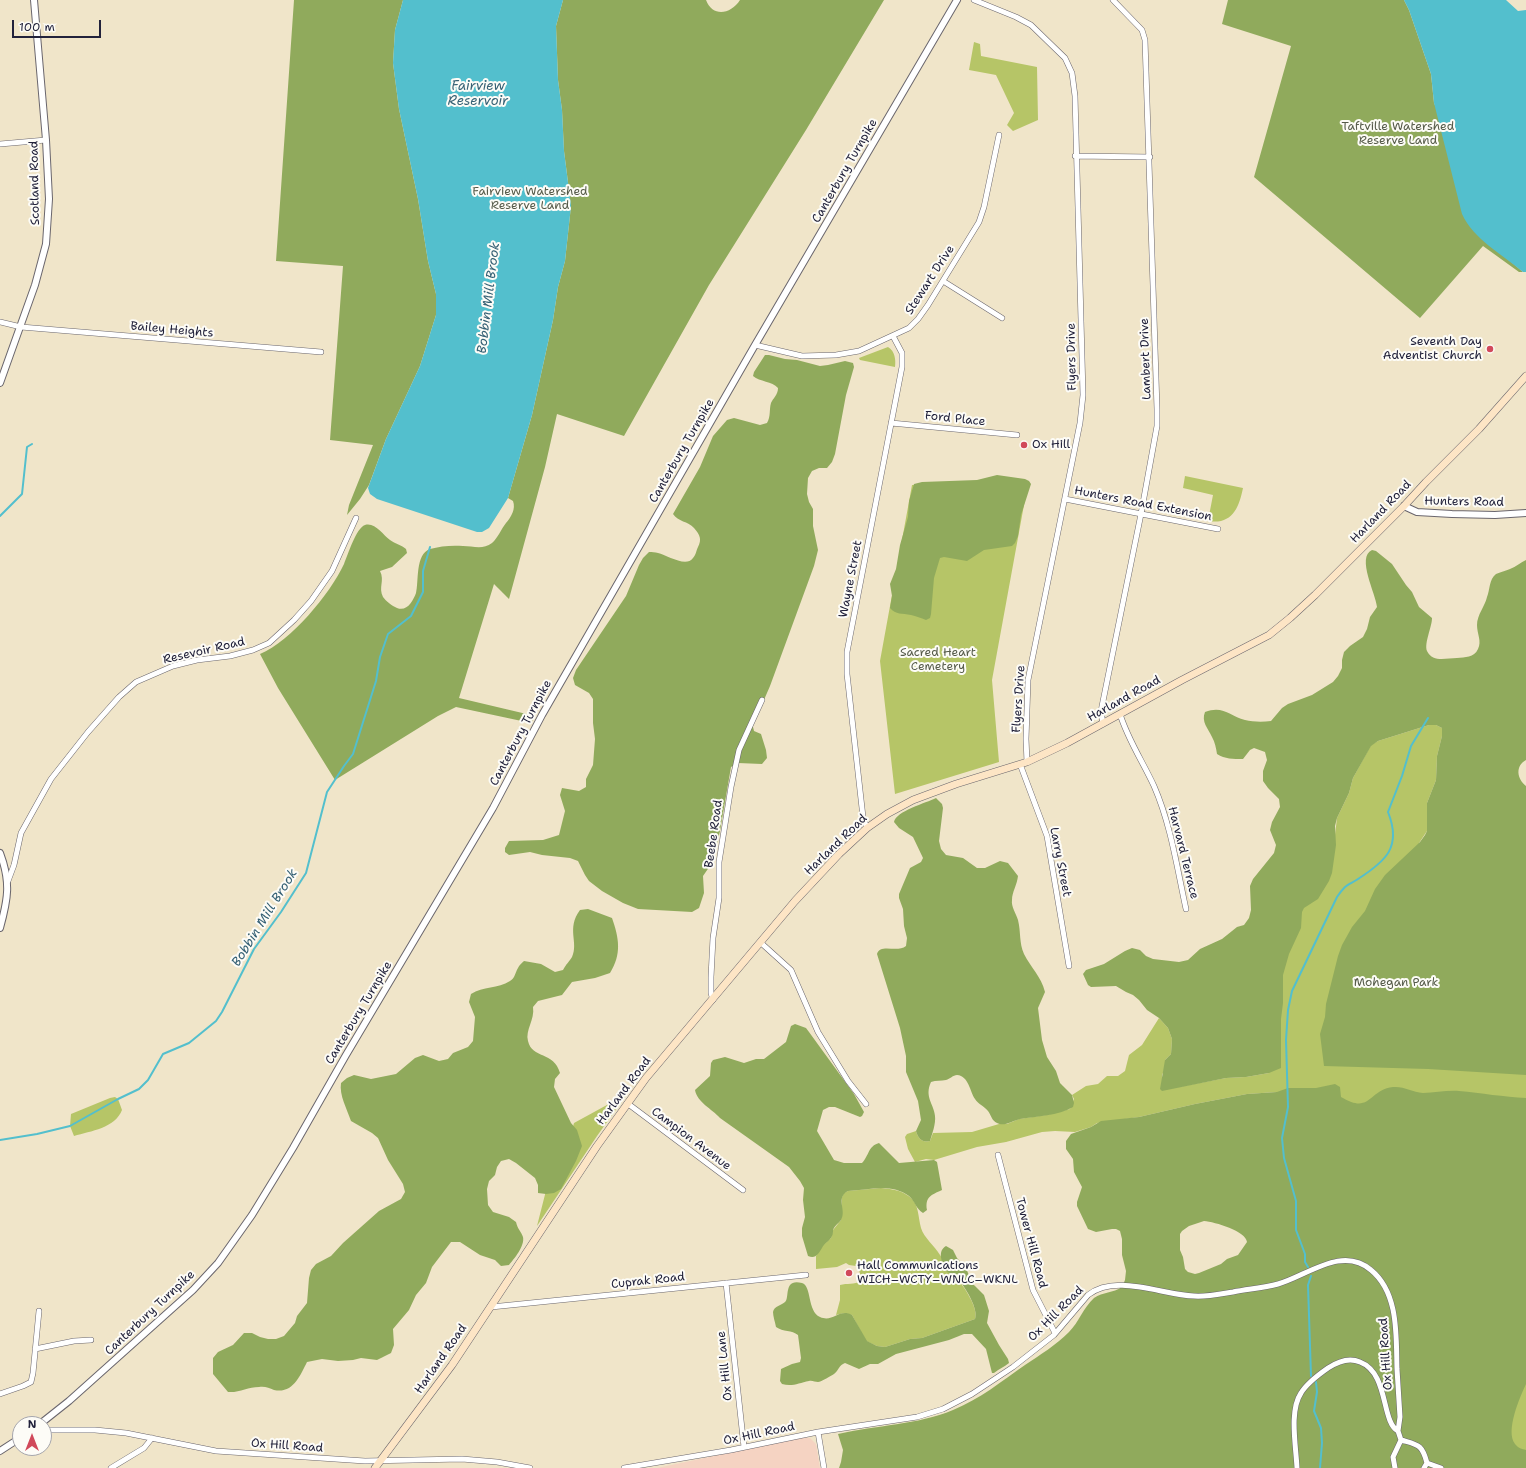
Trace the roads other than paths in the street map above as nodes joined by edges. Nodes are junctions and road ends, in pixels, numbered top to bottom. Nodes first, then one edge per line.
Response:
1 (34, 0) edge
2 (957, 0) edge
3 (974, 0) edge
4 (1113, 0) edge
5 (999, 135) dead end
6 (46, 140) junction
7 (0, 144) edge
8 (1075, 156) junction
9 (1150, 157) junction
10 (943, 281) junction
11 (1002, 318) dead end
12 (0, 322) edge
13 (21, 327) junction
14 (893, 336) junction
15 (755, 345) junction
16 (321, 352) dead end
17 (1526, 376) edge
18 (0, 383) edge
19 (891, 423) junction
20 (1017, 435) dead end
21 (1065, 499) junction
22 (1404, 506) junction
23 (1526, 513) edge
24 (1141, 514) junction
25 (356, 518) dead end
26 (1218, 529) dead end
27 (762, 700) dead end
28 (1120, 714) junction
29 (1103, 724) junction
30 (1024, 763) junction
31 (867, 828) junction
32 (0, 853) edge
33 (8, 881) junction
34 (1186, 909) dead end
35 (0, 928) edge
36 (760, 942) junction
37 (1069, 966) dead end
38 (712, 1000) junction
39 (627, 1103) junction
40 (866, 1104) dead end
41 (998, 1155) dead end
42 (743, 1190) dead end
43 (806, 1275) dead end
44 (726, 1283) junction
45 (491, 1307) junction
46 (39, 1311) dead end
47 (1055, 1333) junction
48 (91, 1340) dead end
49 (35, 1349) junction
50 (0, 1394) edge
51 (50, 1416) edge
52 (52, 1430) edge
53 (1398, 1431) junction
54 (818, 1432) junction
55 (152, 1438) junction
56 (1401, 1440) junction
57 (12, 1443) edge
58 (744, 1448) junction
59 (0, 1451) edge
60 (381, 1461) junction
61 (1427, 1463) junction
62 (112, 1468) edge
63 (375, 1468) edge
64 (530, 1468) edge
65 (624, 1468) edge
66 (824, 1468) edge
67 (1297, 1468) edge
68 (1395, 1468) edge
69 (1424, 1468) edge
70 (1441, 1468) edge

1 - 6 street, Scotland Road
2 - 15 street, Canterbury Turnpike
3 - 8 street, Flyers Drive
4 - 9 street, Lambert Drive
5 - 10 street, Stewart Drive
6 - 7 street
6 - 13 street, Scotland Road
8 - 9 street
8 - 21 street, Flyers Drive
9 - 24 street, Lambert Drive
10 - 11 street
10 - 14 street, Stewart Drive
12 - 13 street, Bailey Heights
13 - 16 street, Bailey Heights
13 - 18 street, Scotland Road
14 - 15 street, Stewart Drive
14 - 19 street, Wayne Street
15 - 51 street, Canterbury Turnpike
17 - 22 main road, Harland Road
19 - 20 street, Ford Place
19 - 31 street, Wayne Street
21 - 24 street, Hunters Road Extension
21 - 30 street, Flyers Drive
22 - 23 street, Hunters Road
22 - 28 main road, Harland Road
24 - 26 street, Hunters Road Extension
24 - 29 street, Lambert Drive
25 - 33 street, Resevoir Road
27 - 38 street, Beebe Road
28 - 29 main road, Harland Road
28 - 34 street, Harvard Terrace
29 - 30 main road, Harland Road
30 - 31 main road, Harland Road
30 - 37 street, Larry Street
31 - 36 main road, Harland Road
32 - 33 street
33 - 35 street
36 - 38 main road, Harland Road
36 - 40 street
38 - 39 main road, Harland Road
39 - 42 street, Campion Avenue
39 - 45 main road, Harland Road
41 - 47 street, Tower Hill Road
43 - 44 street, Cuprak Road
44 - 45 street, Cuprak Road
44 - 58 street, Ox Hill Lane
45 - 60 main road, Harland Road
46 - 49 street
47 - 53 street, Ox Hill Road
47 - 54 street, Ox Hill Road
48 - 49 street
49 - 50 street
52 - 55 street, Ox Hill Road
53 - 56 street
53 - 67 street
54 - 58 street, Ox Hill Road
54 - 66 street
55 - 60 street, Ox Hill Road
55 - 62 street
56 - 61 street
56 - 68 street
57 - 59 street
58 - 65 street, Ox Hill Road
60 - 63 main road, Harland Road
60 - 64 street, Ox Hill Road
61 - 69 street
61 - 70 street

